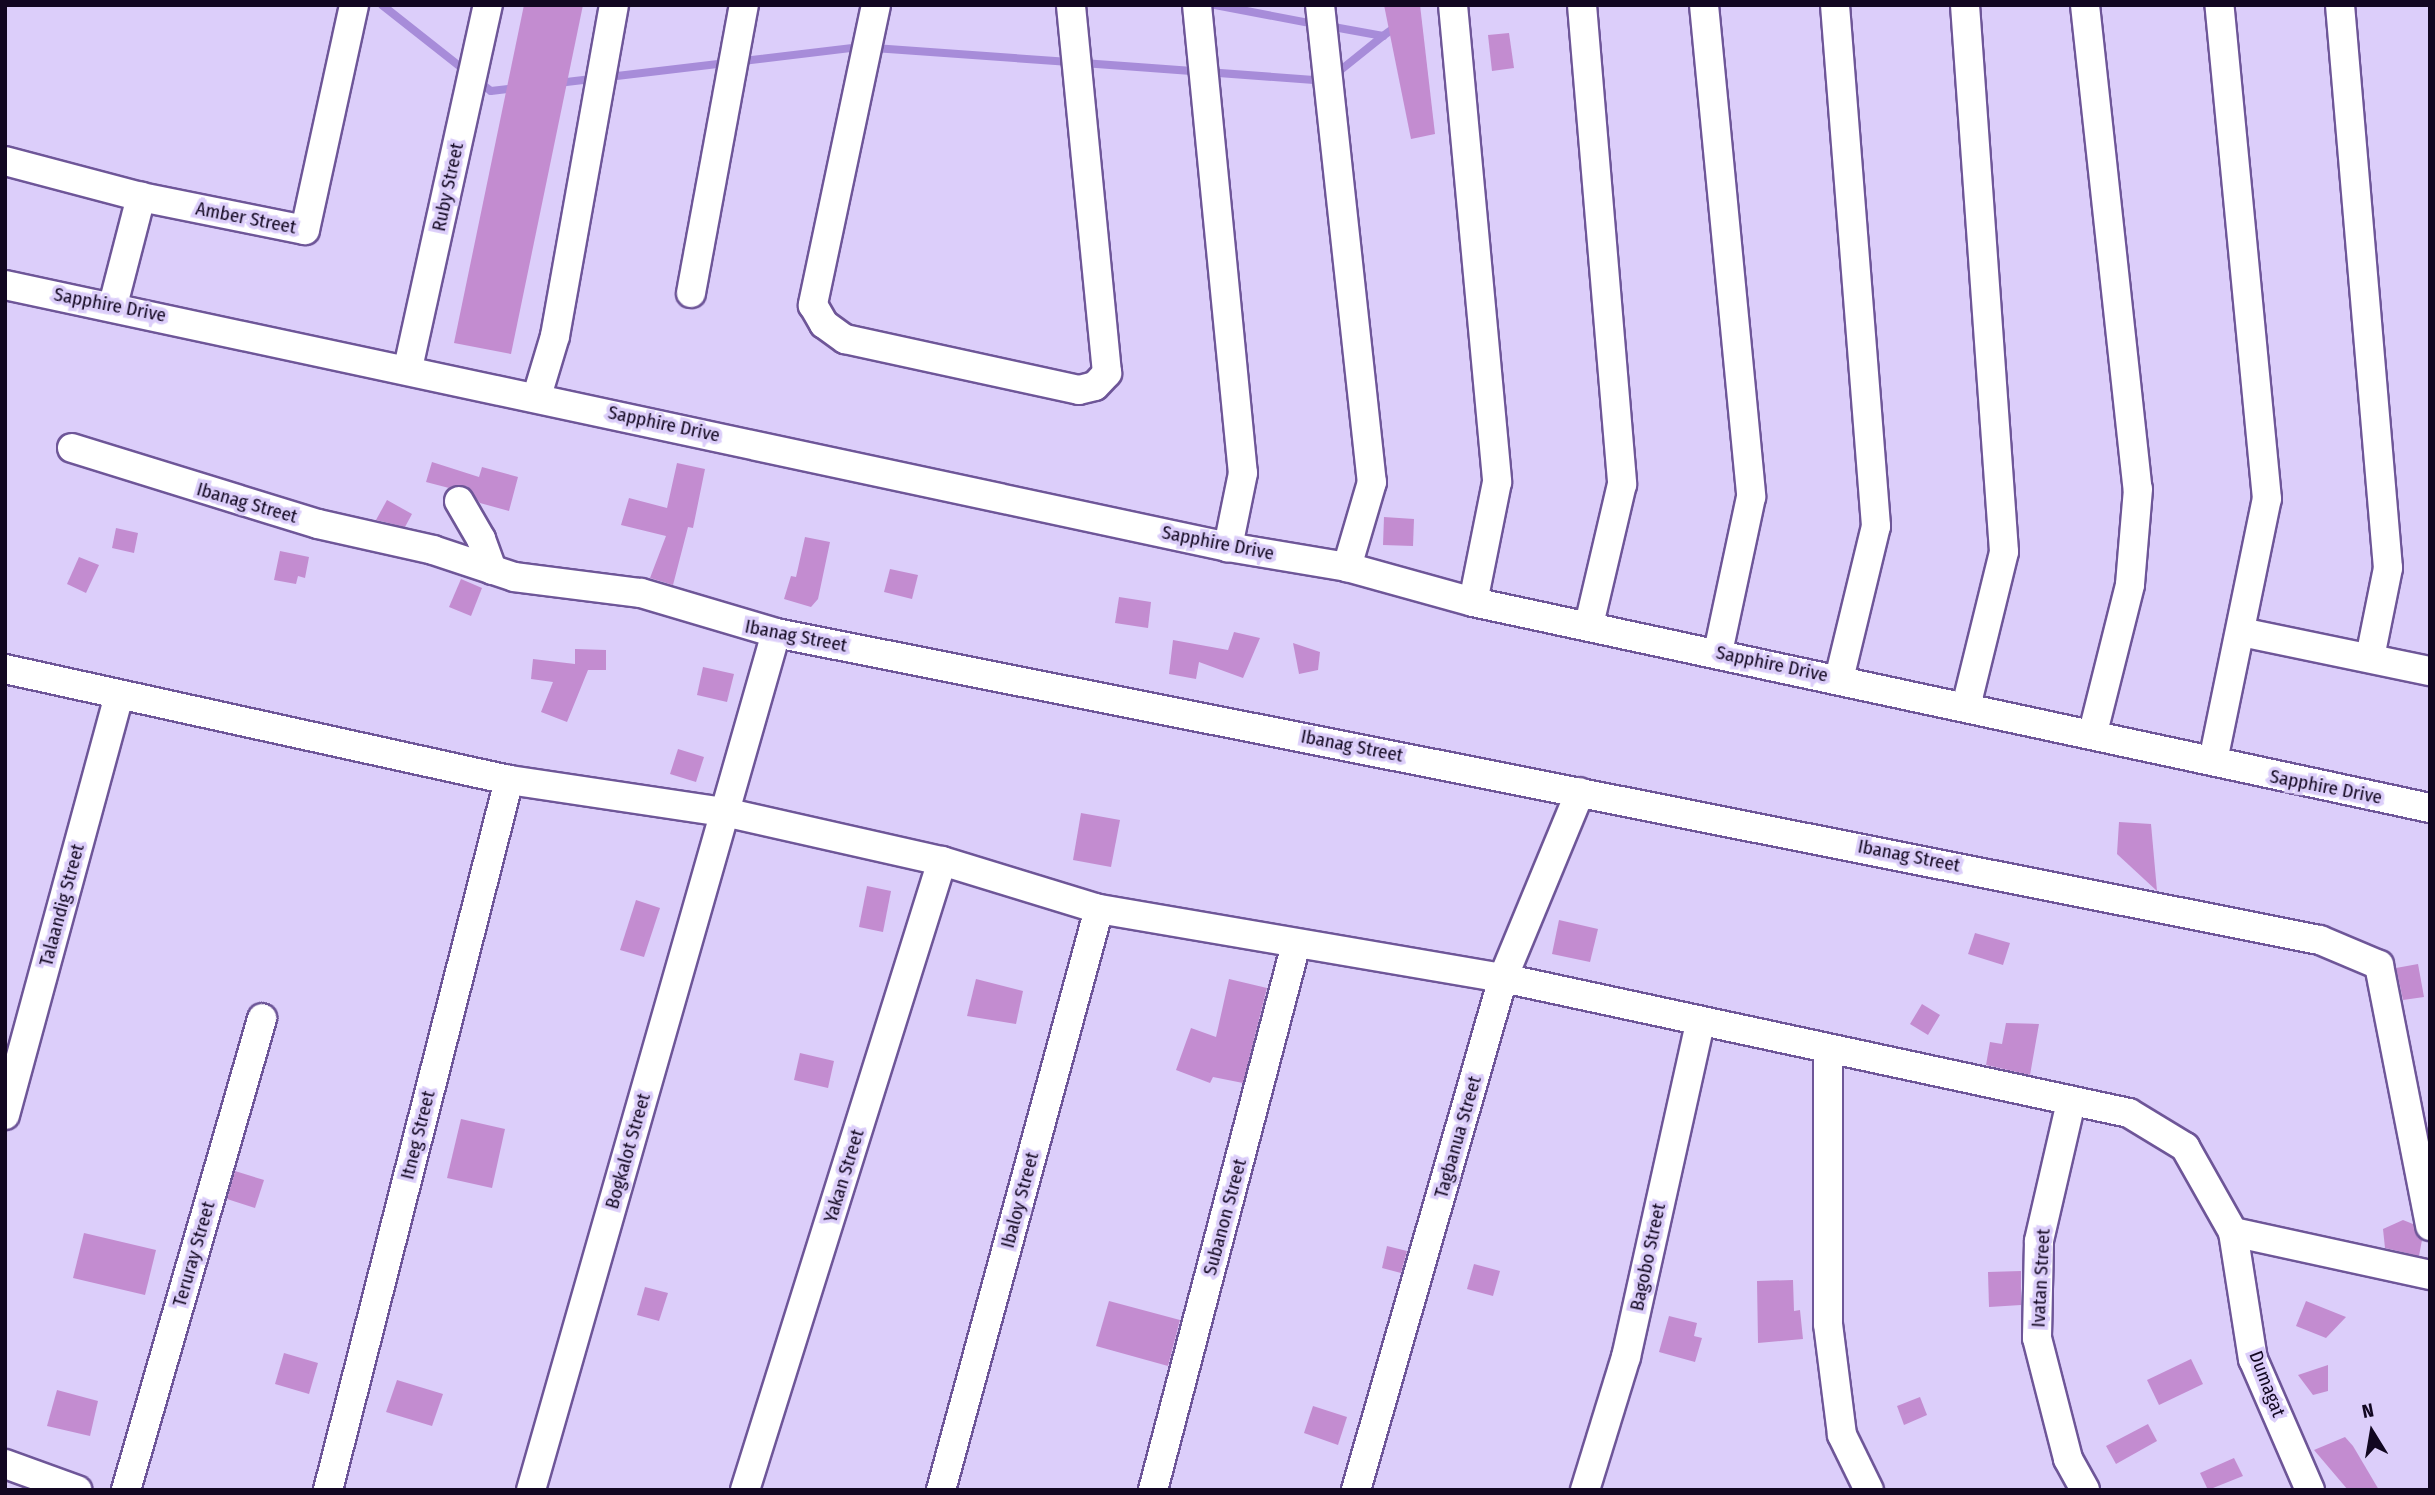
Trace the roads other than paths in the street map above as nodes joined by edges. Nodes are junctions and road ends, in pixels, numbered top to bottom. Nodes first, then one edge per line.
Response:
1 (354, 5) edge
2 (488, 5) edge
3 (614, 5) edge
4 (744, 5) edge
5 (876, 5) edge
6 (1071, 5) edge
7 (1197, 5) edge
8 (1320, 5) edge
9 (1452, 5) edge
10 (1583, 5) edge
11 (1704, 5) edge
12 (1835, 5) edge
13 (1965, 5) edge
14 (2085, 5) edge
15 (2219, 5) edge
16 (2340, 5) edge
17 (5, 162) edge
18 (141, 197) junction
19 (5, 285) edge
20 (691, 293) dead end
21 (113, 305) junction
22 (408, 368) junction
23 (537, 396) junction
24 (72, 448) dead end
25 (459, 501) dead end
26 (1228, 547) junction
27 (1347, 568) junction
28 (492, 570) junction
29 (1474, 602) junction
30 (1589, 625) junction
31 (2241, 632) junction
32 (776, 633) junction
33 (1718, 652) junction
34 (2370, 657) junction
35 (5, 669) edge
36 (2430, 671) edge
37 (1839, 679) junction
38 (119, 695) junction
39 (1966, 707) junction
40 (2093, 732) junction
41 (2213, 761) junction
42 (509, 780) junction
43 (1580, 792) junction
44 (2430, 808) edge
45 (724, 812) junction
46 (942, 861) junction
47 (1099, 909) junction
48 (1296, 944) junction
49 (1503, 978) junction
50 (262, 1018) dead end
51 (1700, 1022) junction
52 (1828, 1050) junction
53 (2071, 1102) junction
54 (5, 1115) edge
55 (2430, 1226) edge
56 (2233, 1232) junction
57 (2430, 1275) edge
58 (5, 1464) edge
59 (77, 1490) edge
60 (127, 1490) edge
61 (328, 1490) edge
62 (531, 1490) edge
63 (745, 1490) edge
64 (940, 1490) edge
65 (1153, 1490) edge
66 (1356, 1490) edge
67 (1586, 1490) edge
68 (1869, 1490) edge
69 (2085, 1490) edge
70 (2310, 1490) edge

1 - 18 street, Amber Street
2 - 22 street, Ruby Street
3 - 23 street
4 - 20 street
5 - 6 street
7 - 26 street
8 - 27 street
9 - 29 street
10 - 30 street
11 - 33 street
12 - 37 street
13 - 39 street
14 - 40 street
15 - 31 street
16 - 34 street
17 - 18 street, Amber Street
18 - 21 street
19 - 21 street, Sapphire Drive
21 - 22 street, Sapphire Drive
22 - 23 street, Sapphire Drive
23 - 26 street, Sapphire Drive
24 - 28 street, Ibanag Street
25 - 28 street
26 - 27 street, Sapphire Drive
27 - 29 street, Sapphire Drive
28 - 32 street, Ibanag Street
29 - 30 street, Sapphire Drive
30 - 33 street, Sapphire Drive
31 - 34 street
31 - 41 street
32 - 43 street, Ibanag Street
32 - 45 street, Bogkalot Street
33 - 37 street, Sapphire Drive
34 - 36 street
35 - 38 street
37 - 39 street, Sapphire Drive
38 - 42 street
38 - 54 street, Talaandig Street
39 - 40 street, Sapphire Drive
40 - 41 street, Sapphire Drive
41 - 44 street, Sapphire Drive
42 - 45 street
42 - 61 street, Itneg Street
43 - 49 street, Tagbanua Street
43 - 55 street, Ibanag Street
45 - 46 street
45 - 62 street, Bogkalot Street
46 - 47 street
46 - 63 street, Yakan Street
47 - 48 street
47 - 64 street, Ibaloy Street
48 - 49 street
48 - 65 street, Subanon Street
49 - 51 street
49 - 66 street, Tagbanua Street
50 - 60 street, Teruray Street
51 - 52 street
51 - 67 street, Bagobo Street
52 - 53 street
52 - 68 street
53 - 56 street
53 - 69 street, Ivatan Street
56 - 57 street
56 - 70 street, Dumagat
58 - 59 street

